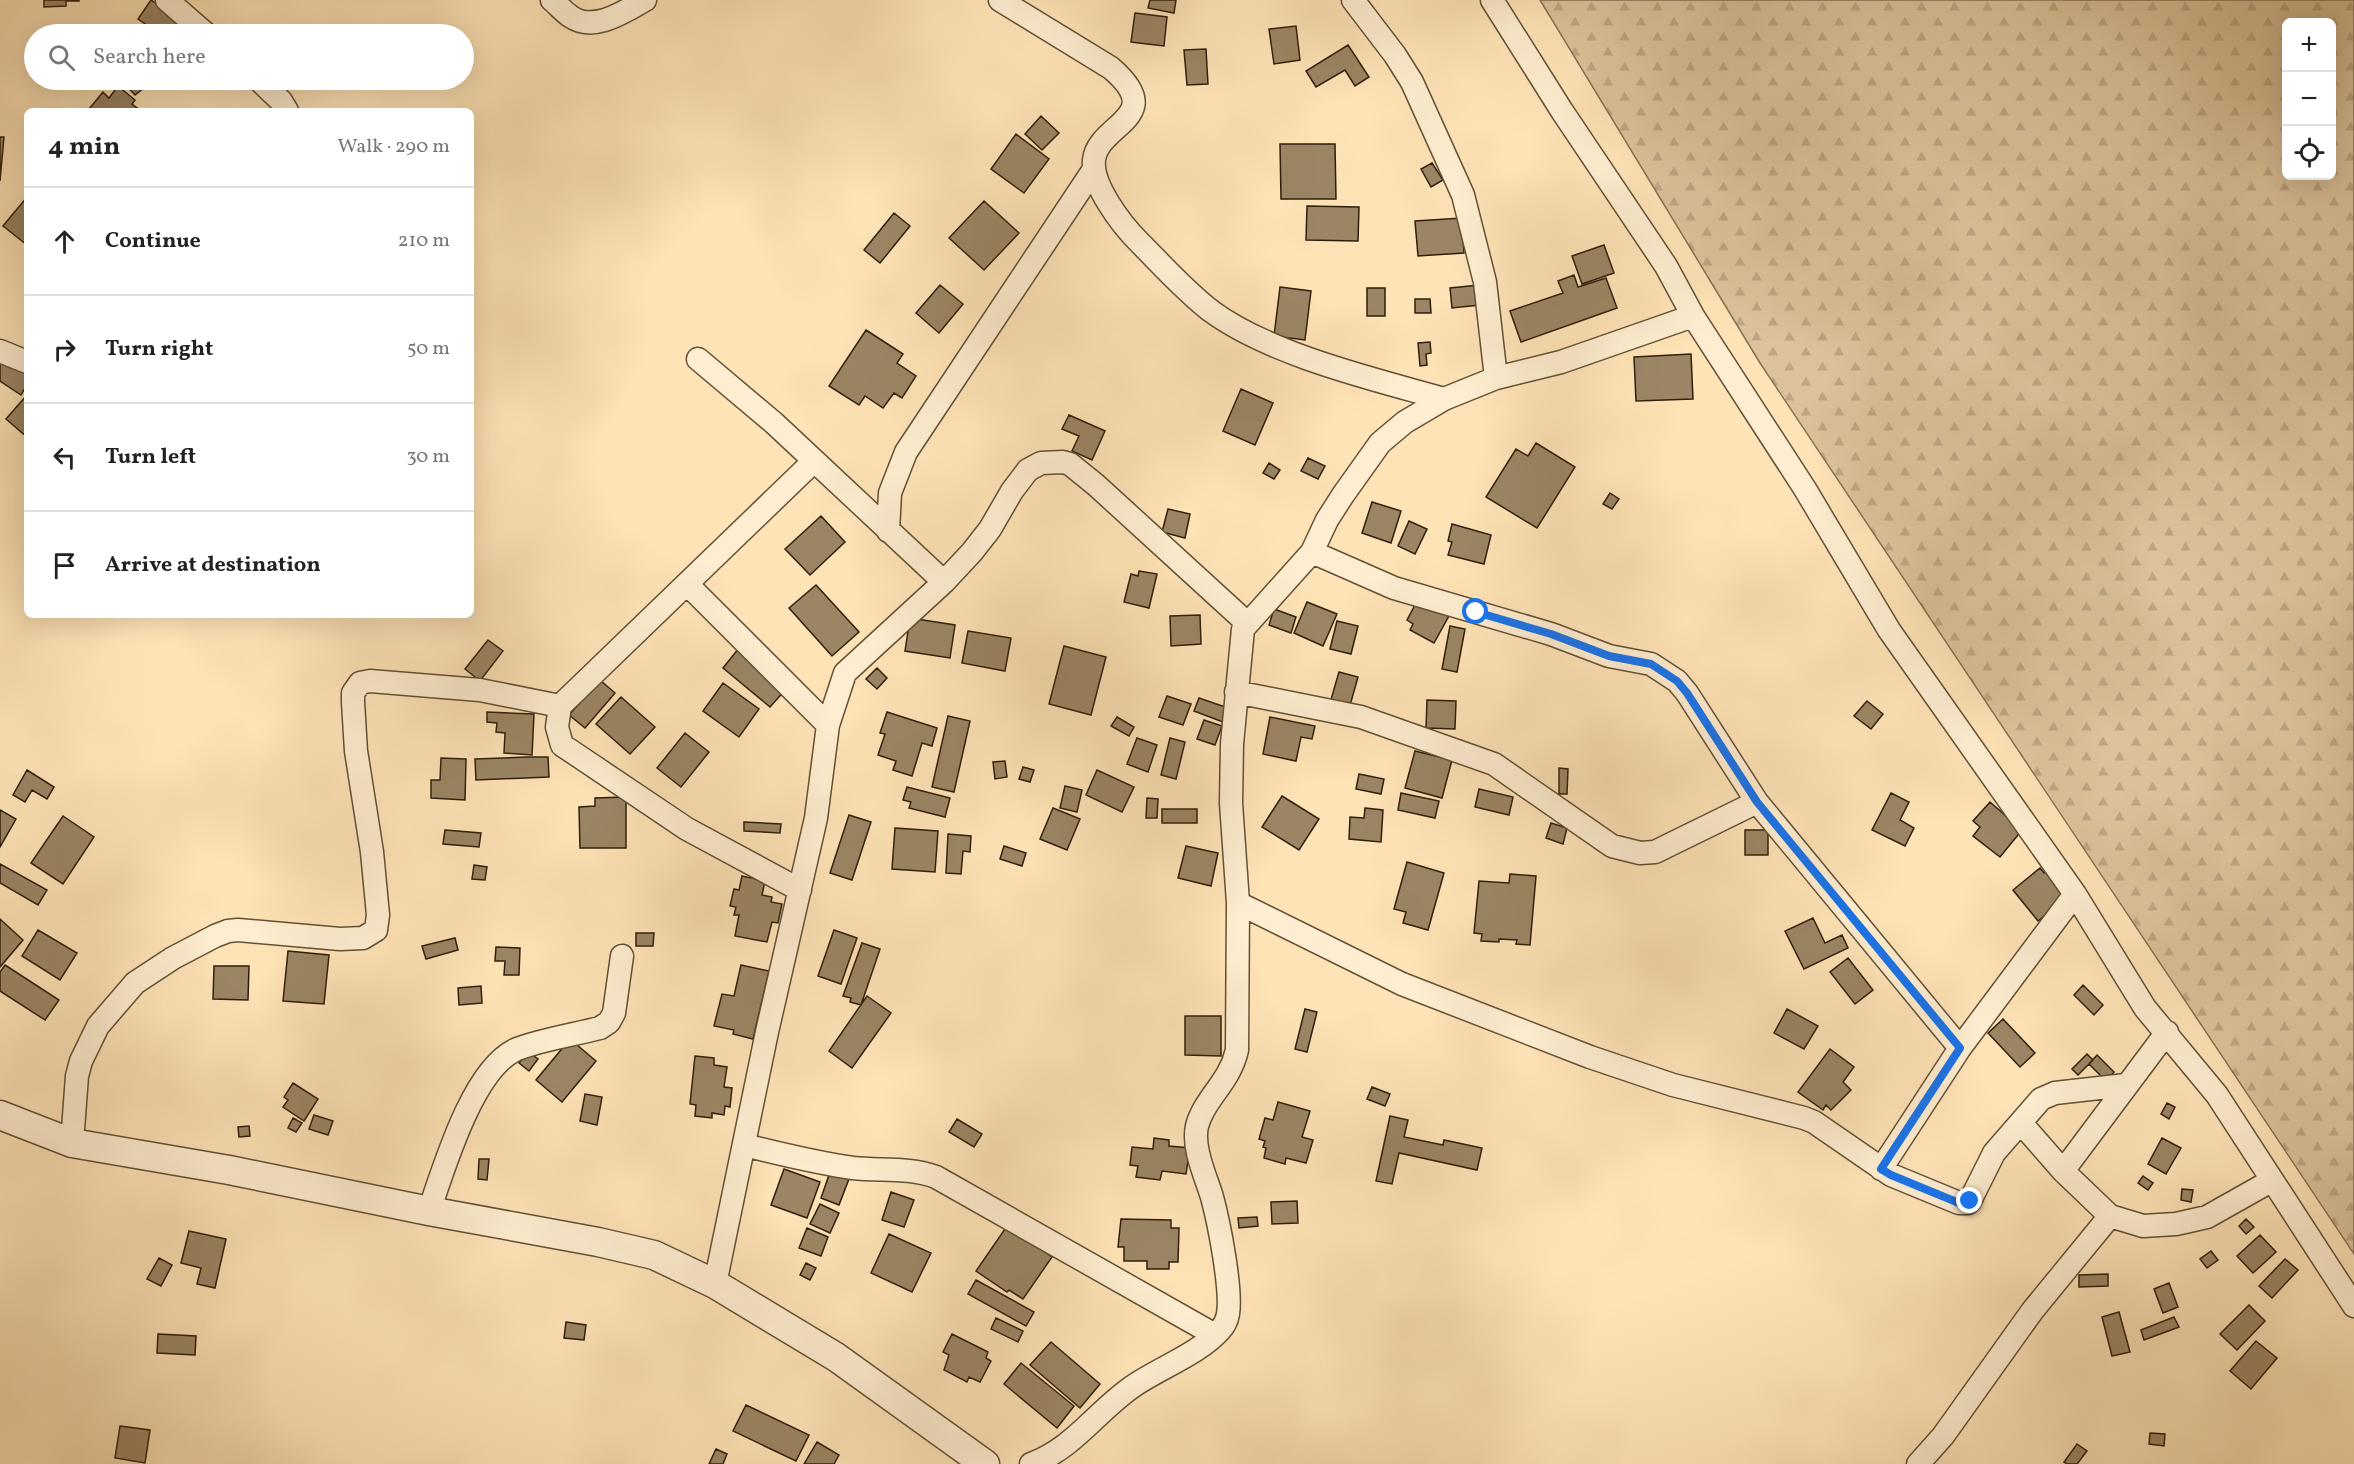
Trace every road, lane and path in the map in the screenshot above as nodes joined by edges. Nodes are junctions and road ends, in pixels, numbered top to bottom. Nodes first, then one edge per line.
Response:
1 (167, 0) edge
2 (552, 0) edge
3 (645, 0) edge
4 (1000, 0) edge
5 (1353, 0) edge
6 (1492, 0) edge
7 (195, 24) edge
8 (269, 90) edge
9 (285, 108) edge
10 (1094, 169) junction
11 (1692, 316) junction
12 (0, 351) edge
13 (698, 359) dead end
14 (24, 361) edge
15 (1496, 378) junction
16 (1444, 399) junction
17 (814, 461) junction
18 (888, 531) junction
19 (1312, 552) junction
20 (944, 582) junction
21 (688, 585) junction
22 (1246, 623) junction
23 (1236, 692) junction
24 (560, 706) junction
25 (828, 725) junction
26 (1757, 802) junction
27 (800, 890) junction
28 (2075, 894) junction
29 (1238, 903) junction
30 (622, 957) dead end
31 (2167, 1032) junction
32 (1960, 1048) junction
33 (2126, 1085) junction
34 (0, 1115) edge
35 (2021, 1123) junction
36 (72, 1143) junction
37 (744, 1144) junction
38 (1881, 1169) junction
39 (2063, 1171) junction
40 (2271, 1180) junction
41 (429, 1211) junction
42 (2110, 1215) junction
43 (715, 1284) junction
44 (2354, 1306) edge
45 (1215, 1335) junction
46 (985, 1464) edge
47 (1031, 1464) edge
48 (1918, 1464) edge

1 - 7 street
2 - 3 street
4 - 10 street
5 - 15 street
6 - 11 street
8 - 9 street
10 - 16 street
10 - 18 street
11 - 15 street
11 - 28 street
12 - 14 street
13 - 17 street
15 - 16 street
16 - 19 street
17 - 18 street
17 - 21 street
18 - 20 street
19 - 22 street
19 - 26 street
20 - 22 street
20 - 25 street
21 - 24 street
21 - 25 street
22 - 23 street
23 - 26 street
23 - 29 street
24 - 27 street
24 - 36 street
25 - 27 street
26 - 32 street
27 - 37 street
28 - 31 street
28 - 32 street
29 - 38 street
29 - 45 street
30 - 41 street
31 - 33 street
31 - 40 street
32 - 38 street
33 - 35 street
33 - 39 street
34 - 36 street
35 - 38 street
35 - 39 street
36 - 41 street
37 - 43 street
37 - 45 street
39 - 42 street
40 - 42 street
40 - 44 street
41 - 43 street
42 - 48 street
43 - 46 street
45 - 47 street

